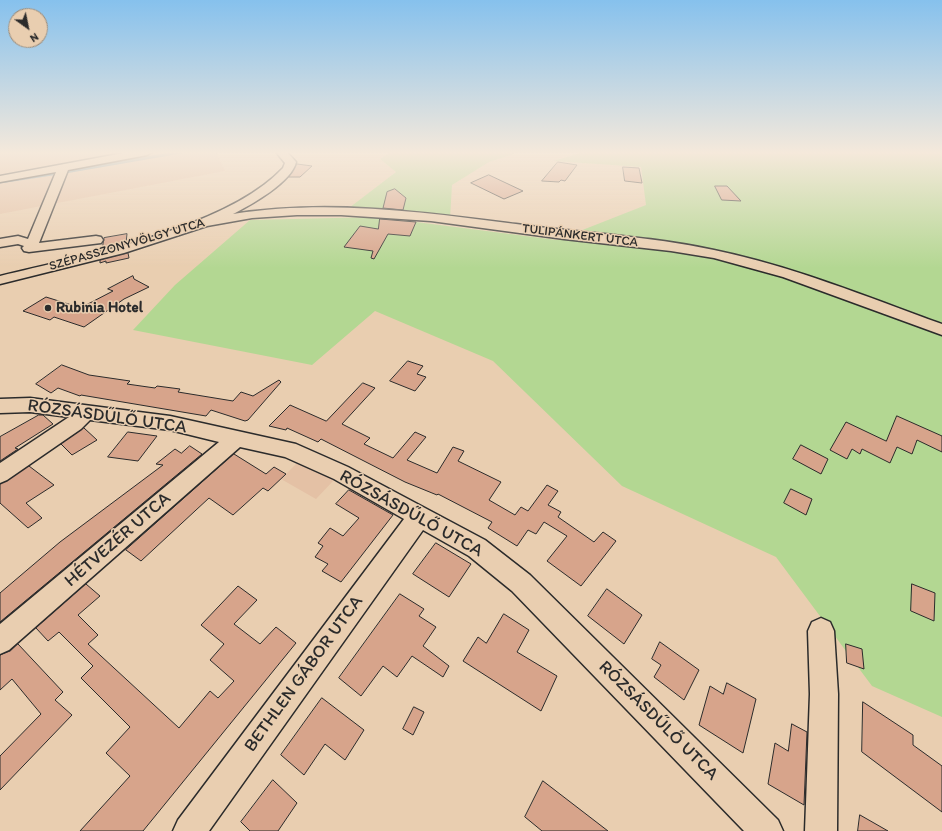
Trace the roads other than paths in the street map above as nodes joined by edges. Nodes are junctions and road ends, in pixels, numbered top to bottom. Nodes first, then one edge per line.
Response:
1 (54, 191) edge
2 (265, 191) edge
3 (208, 222) junction
4 (96, 240) dead end
5 (0, 243) edge
6 (31, 246) junction
7 (0, 251) edge
8 (0, 280) edge
9 (942, 330) edge
10 (0, 406) edge
11 (87, 412) junction
12 (236, 439) junction
13 (0, 474) edge
14 (419, 517) junction
15 (821, 631) dead end
16 (0, 641) edge
17 (189, 831) edge
18 (768, 831) edge
19 (821, 831) edge

1 - 6 street
2 - 3 street, SZÉPASSZONYVÖLGY UTCA
3 - 8 street, SZÉPASSZONYVÖLGY UTCA
3 - 9 street, TULIPÁNKERT UTCA
4 - 6 street
5 - 6 street
6 - 7 street
10 - 11 street, RÓZSÁSDŰLŐ UTCA
11 - 12 street, RÓZSÁSDŰLŐ UTCA
11 - 13 street
12 - 14 street, RÓZSÁSDŰLŐ UTCA
12 - 16 street, HÉTVEZÉR UTCA
14 - 17 street, BETHLEN GÁBOR UTCA
14 - 18 street, RÓZSÁSDŰLŐ UTCA
15 - 19 street

